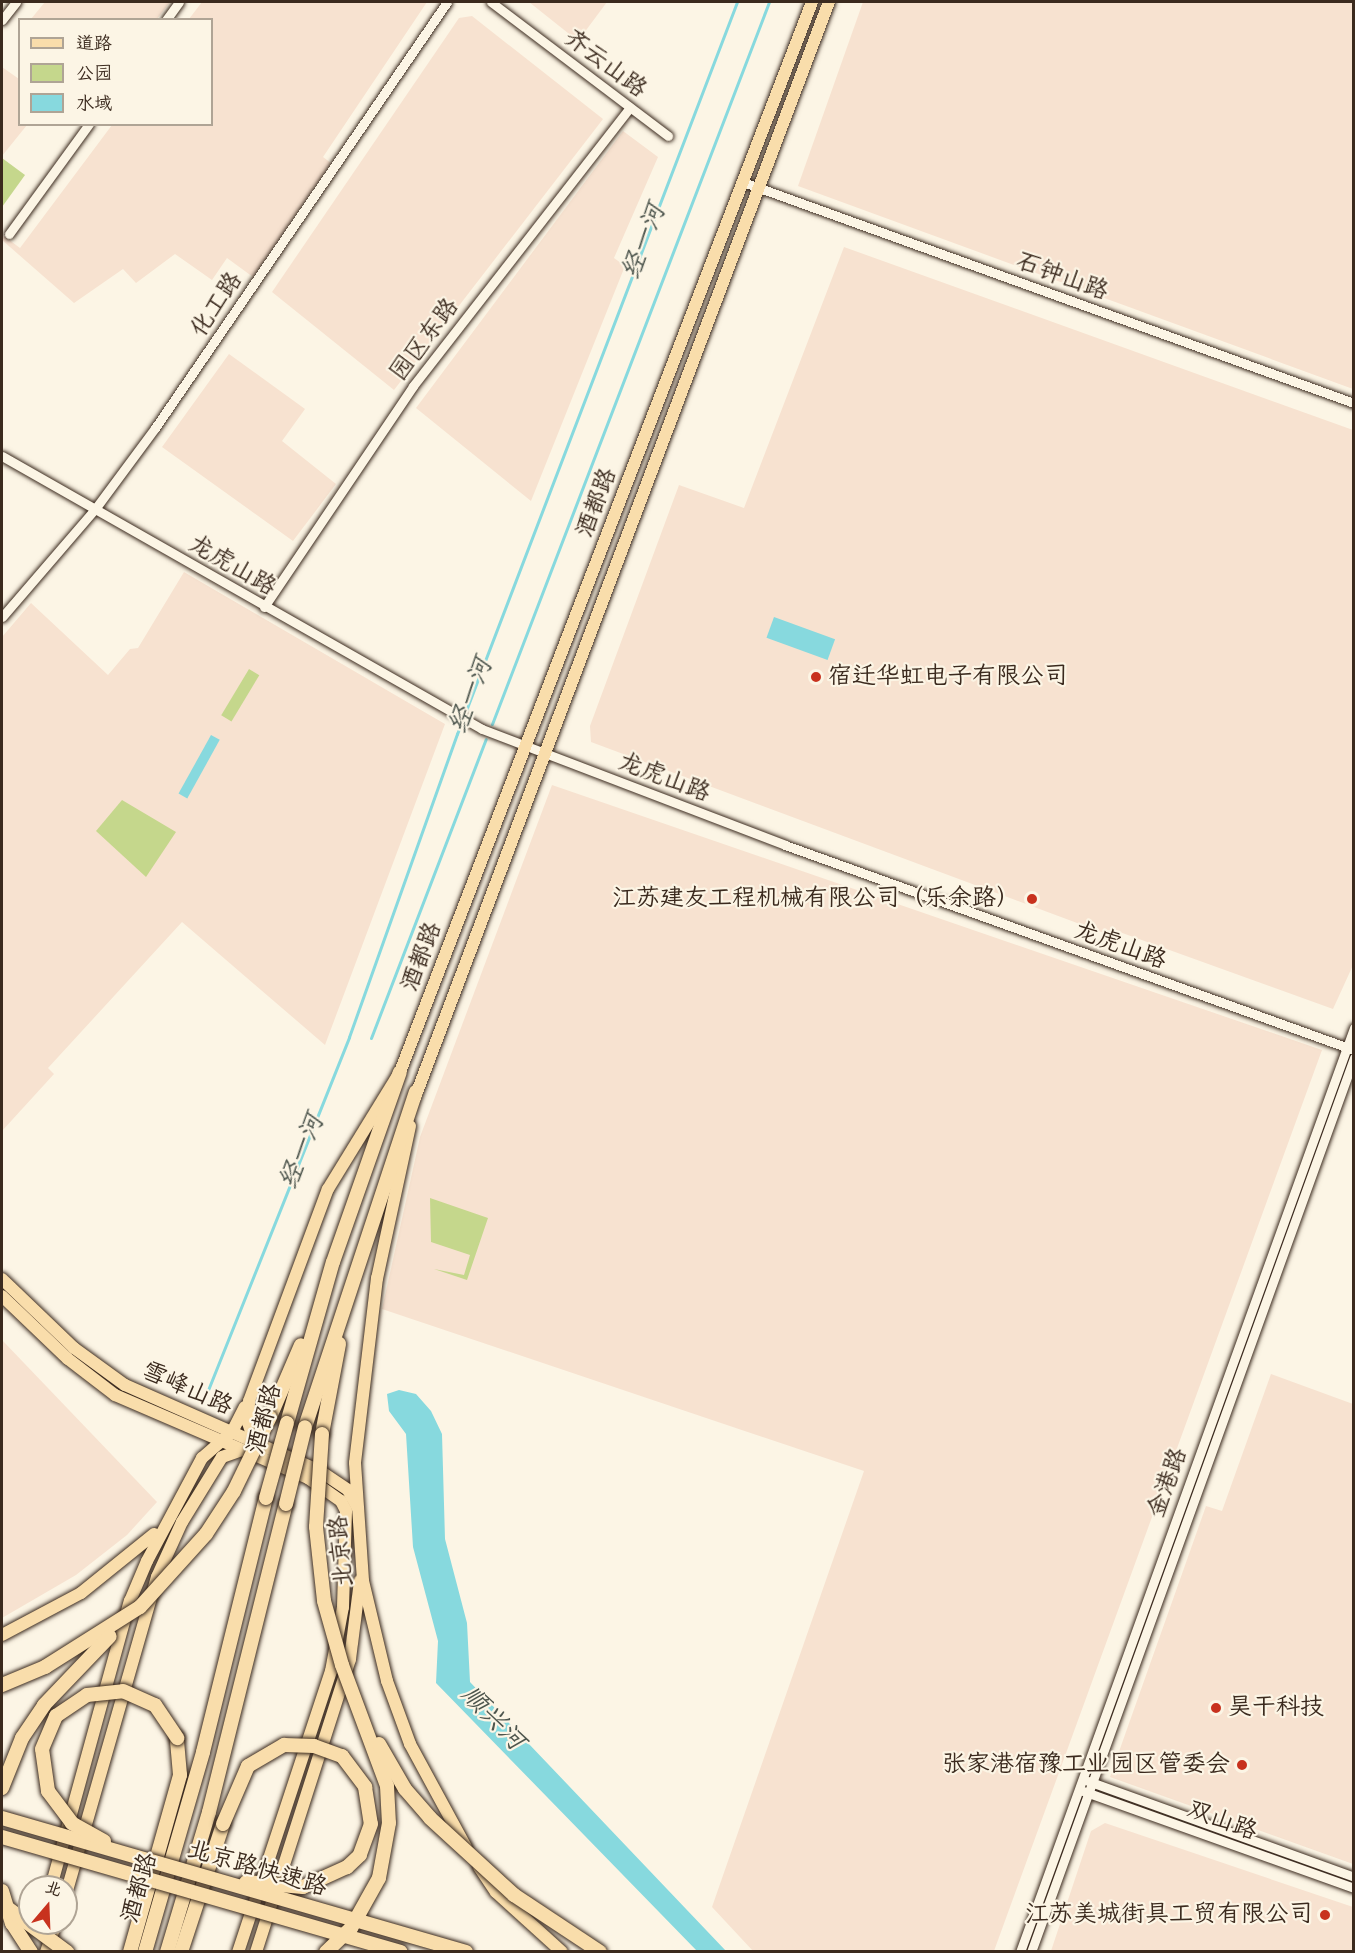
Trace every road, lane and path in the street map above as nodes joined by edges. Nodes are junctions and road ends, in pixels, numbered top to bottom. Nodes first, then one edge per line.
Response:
1 (16, 2) edge
2 (179, 2) edge
3 (447, 2) edge
4 (491, 2) edge
5 (812, 2) edge
6 (829, 2) edge
7 (167, 18) edge
8 (2, 20) edge
9 (630, 107) junction
10 (88, 126) edge
11 (668, 136) dead end
12 (743, 182) junction
13 (758, 188) junction
14 (9, 234) dead end
15 (1353, 403) edge
16 (2, 456) edge
17 (95, 509) junction
18 (264, 607) junction
19 (2, 617) edge
20 (528, 747) junction
21 (543, 753) junction
22 (1353, 1028) edge
23 (1350, 1049) edge
24 (1353, 1058) edge
25 (400, 1072) junction
26 (416, 1092) junction
27 (333, 1263) junction
28 (2, 1279) edge
29 (350, 1285) junction
30 (2, 1296) edge
31 (254, 1386) junction
32 (207, 1430) junction
33 (232, 1432) junction
34 (220, 1440) junction
35 (249, 1445) junction
36 (355, 1463) junction
37 (348, 1490) junction
38 (330, 1492) junction
39 (170, 1511) junction
40 (361, 1519) junction
41 (362, 1552) junction
42 (140, 1607) junction
43 (2, 1635) edge
44 (2, 1685) edge
45 (364, 1718) junction
46 (1087, 1781) junction
47 (2, 1788) edge
48 (1083, 1791) junction
49 (2, 1818) edge
50 (2, 1837) edge
51 (147, 1861) junction
52 (54, 1875) edge
53 (71, 1875) edge
54 (200, 1876) junction
55 (1353, 1877) edge
56 (1353, 1888) edge
57 (2, 1891) edge
58 (2, 1904) edge
59 (34, 1935) edge
60 (52, 1935) edge
61 (29, 1952) edge
62 (46, 1952) edge
63 (68, 1952) edge
64 (130, 1952) edge
65 (145, 1952) edge
66 (167, 1952) edge
67 (181, 1952) edge
68 (238, 1952) edge
69 (256, 1952) edge
70 (327, 1952) edge
71 (401, 1952) edge
72 (466, 1952) edge
73 (562, 1952) edge
74 (600, 1952) edge
75 (1020, 1952) edge
76 (1030, 1952) edge

1 - 8 street
2 - 7 street
3 - 17 street, 化工路
4 - 9 street, 齐云山路
5 - 12 main road, 酒都路
6 - 13 main road, 酒都路
9 - 11 street, 齐云山路
9 - 18 street, 园区东路
10 - 14 street
12 - 13 street, 石钟山路
12 - 20 main road, 酒都路
13 - 15 street, 石钟山路
13 - 21 main road, 酒都路
16 - 17 street, 龙虎山路
17 - 18 street, 龙虎山路
17 - 19 street, 化工路
18 - 20 street, 龙虎山路
20 - 21 street, 龙虎山路
20 - 25 main road, 酒都路
21 - 23 street, 龙虎山路
21 - 26 main road, 酒都路
22 - 23 street, 金港路
23 - 46 street, 金港路
24 - 46 street, 金港路
25 - 27 highway, 酒都路
25 - 31 main road
26 - 29 highway, 酒都路
26 - 36 main road, 北京路
27 - 42 highway, bridge
27 - 65 highway, 酒都路, bridge
28 - 32 main road, 雪峰山路
29 - 45 highway, bridge
29 - 66 highway, 酒都路, bridge
30 - 32 main road, 雪峰山路
31 - 32 main road
31 - 33 main road
31 - 35 main road
32 - 33 main road, 雪峰山路
32 - 34 main road
33 - 34 main road
33 - 35 main road, 雪峰山路
34 - 35 main road
34 - 39 main road
35 - 37 main road, 雪峰山路
35 - 38 main road
35 - 53 main road
36 - 37 main road
36 - 40 main road, 北京路
37 - 38 main road
37 - 40 main road
38 - 68 main road
39 - 43 main road
39 - 52 main road
40 - 41 main road, 北京路
41 - 69 main road
41 - 73 main road, 北京路
42 - 44 highway, bridge
42 - 47 highway, bridge
45 - 70 highway, bridge
45 - 74 highway, bridge
46 - 48 street, 金港路
46 - 55 street, 双山路
48 - 56 street, 双山路
48 - 75 street, 金港路
48 - 76 street, 金港路
49 - 51 highway, 北京路快速路, bridge
50 - 71 highway, 北京路快速路, bridge
51 - 54 highway, 北京路快速路, bridge
51 - 64 highway, bridge
54 - 67 highway, bridge
54 - 72 highway, 北京路快速路, bridge
57 - 61 highway, bridge
58 - 63 highway, bridge
59 - 61 main road
60 - 62 main road

